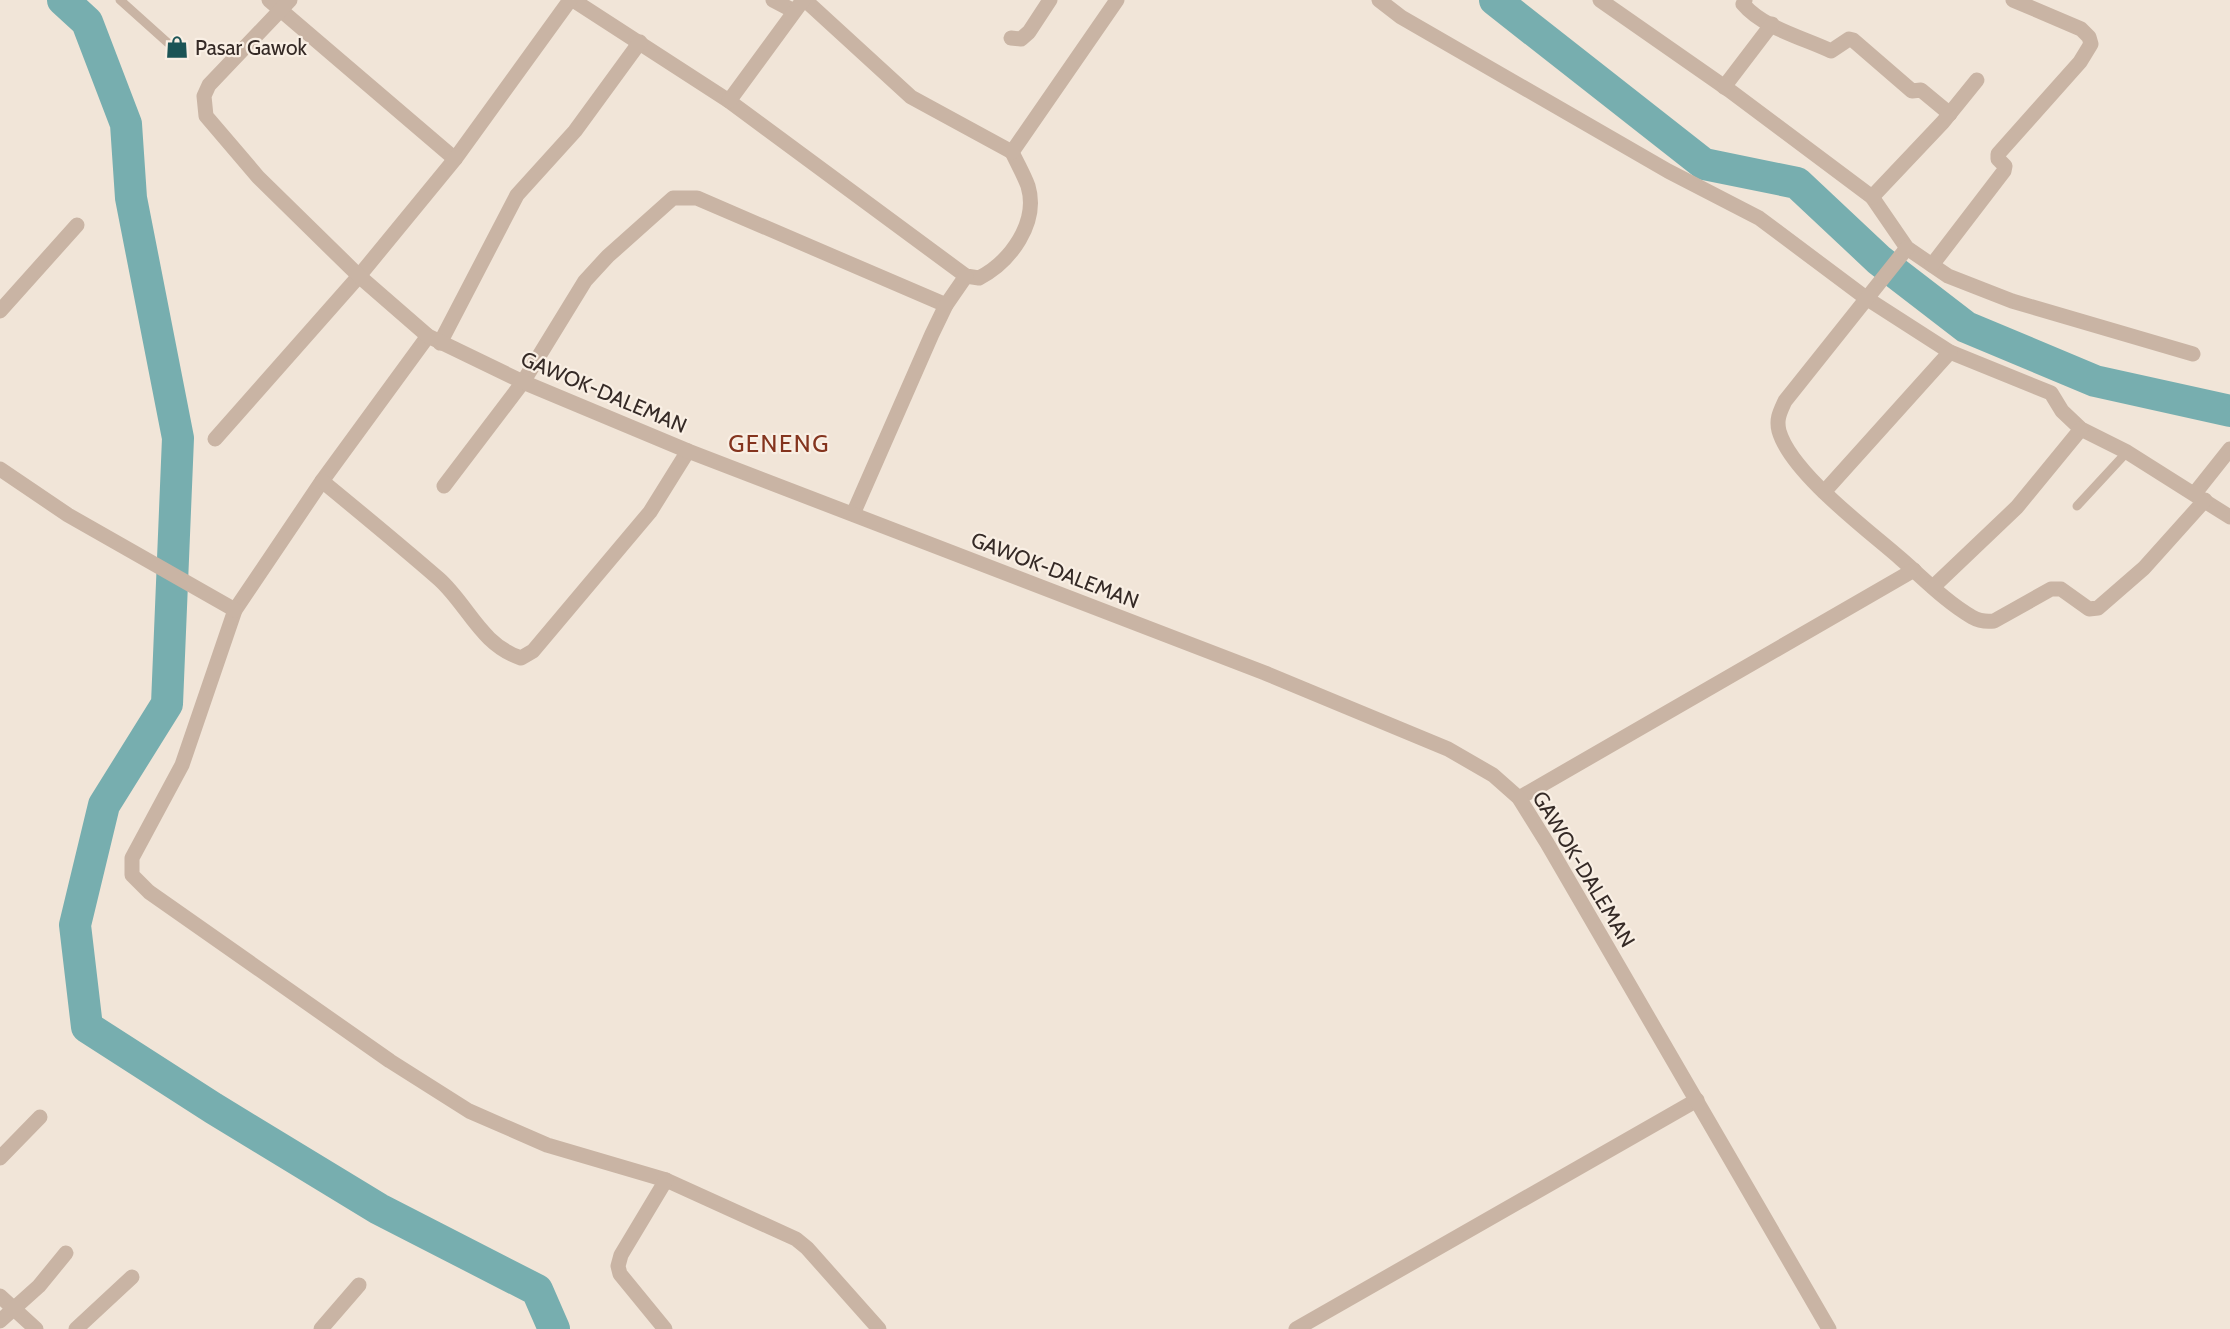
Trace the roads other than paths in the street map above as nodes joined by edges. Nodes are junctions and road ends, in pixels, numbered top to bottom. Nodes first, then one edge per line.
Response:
1 (120, 0) edge
2 (571, 0) edge
3 (773, 0) edge
4 (1050, 0) edge
5 (1117, 0) edge
6 (1379, 0) edge
7 (1600, 0) edge
8 (1745, 0) edge
9 (2013, 0) edge
10 (280, 3) edge
11 (801, 4) edge
12 (1772, 24) junction
13 (1011, 38) dead end
14 (640, 42) junction
15 (168, 43) dead end
16 (1977, 80) dead end
17 (1724, 87) junction
18 (729, 101) junction
19 (1950, 114) junction
20 (1012, 152) junction
21 (455, 159) junction
22 (1872, 197) junction
23 (78, 225) dead end
24 (1904, 251) junction
25 (1932, 265) junction
26 (359, 276) junction
27 (966, 276) junction
28 (6, 292) edge
29 (1866, 298) junction
30 (946, 305) junction
31 (0, 311) edge
32 (434, 340) junction
33 (2193, 354) dead end
34 (1946, 358) junction
35 (523, 382) junction
36 (2081, 429) junction
37 (215, 439) dead end
38 (2230, 449) edge
39 (688, 451) junction
40 (2127, 452) junction
41 (0, 469) edge
42 (322, 481) junction
43 (444, 486) dead end
44 (1824, 492) junction
45 (2200, 497) junction
46 (2077, 506) dead end
47 (853, 514) junction
48 (2230, 517) edge
49 (1909, 573) junction
50 (1933, 586) junction
51 (235, 610) junction
52 (1519, 798) junction
53 (1697, 1100) junction
54 (40, 1117) dead end
55 (0, 1158) edge
56 (666, 1180) junction
57 (66, 1253) dead end
58 (132, 1277) dead end
59 (359, 1285) dead end
60 (0, 1296) edge
61 (14, 1309) junction
62 (0, 1321) edge
63 (36, 1329) edge
64 (76, 1329) edge
65 (321, 1329) edge
66 (665, 1329) edge
67 (879, 1329) edge
68 (1296, 1329) edge
69 (1829, 1329) edge

1 - 15 lane
2 - 14 street
2 - 21 street
3 - 11 street
4 - 13 street
5 - 20 street
6 - 29 street
7 - 17 street
8 - 12 street
9 - 25 street
10 - 21 street
10 - 26 street, GAWOK-DALEMAN
11 - 18 street
11 - 20 street
12 - 17 street
12 - 19 street
14 - 18 street
14 - 32 street
16 - 19 street
17 - 22 street
18 - 27 street
19 - 22 street
20 - 27 street
21 - 26 street
22 - 24 street
23 - 28 street
24 - 25 street
24 - 29 street
25 - 33 street
26 - 32 street, GAWOK-DALEMAN
26 - 37 street
27 - 30 street
28 - 31 street
29 - 34 street
29 - 44 street
30 - 35 street
30 - 47 street
32 - 35 street, GAWOK-DALEMAN
32 - 42 street
34 - 36 street
34 - 44 street
35 - 39 street, GAWOK-DALEMAN
35 - 43 street
36 - 40 street
36 - 50 street
38 - 45 street
39 - 42 street
39 - 47 street, GAWOK-DALEMAN
40 - 45 street
40 - 46 lane
41 - 51 street
42 - 51 street
44 - 49 street
45 - 48 street
45 - 50 street
47 - 52 street, GAWOK-DALEMAN
49 - 50 street
49 - 52 street
51 - 56 street
52 - 53 street, GAWOK-DALEMAN
53 - 68 street
53 - 69 street, GAWOK-DALEMAN
54 - 55 street
56 - 66 street
56 - 67 street
57 - 61 street
58 - 64 street
59 - 65 street
60 - 61 street
61 - 62 street
61 - 63 street

